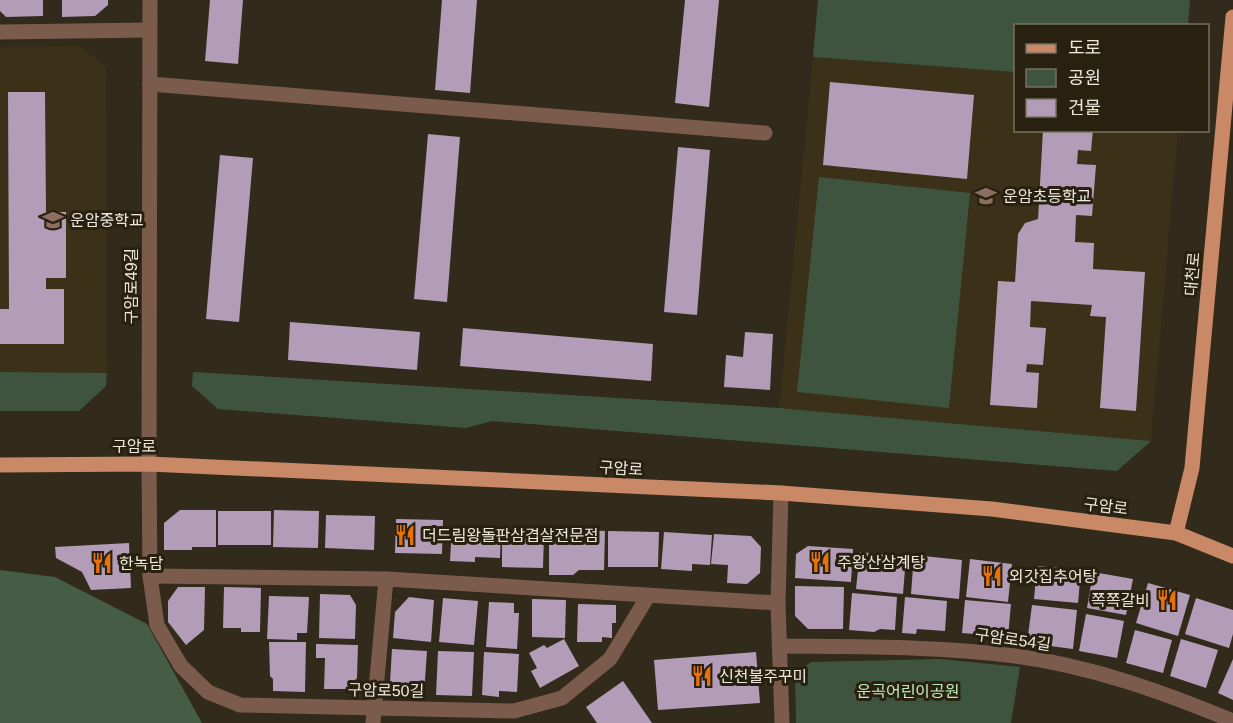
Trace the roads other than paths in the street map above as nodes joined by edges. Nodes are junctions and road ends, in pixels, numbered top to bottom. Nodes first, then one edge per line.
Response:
1 (150, 0) edge
2 (1233, 17) edge
3 (149, 30) junction
4 (0, 32) edge
5 (150, 84) junction
6 (1228, 119) edge
7 (765, 133) dead end
8 (148, 464) junction
9 (0, 465) edge
10 (781, 493) junction
11 (1176, 533) junction
12 (1233, 556) edge
13 (150, 576) junction
14 (386, 579) junction
15 (648, 596) junction
16 (778, 603) junction
17 (779, 646) junction
18 (374, 707) junction
19 (1233, 721) edge
20 (373, 723) edge
21 (782, 723) edge

1 - 3 street, 구암로49길
2 - 6 main road, 대천로
3 - 4 street
3 - 5 street, 구암로49길
5 - 7 street
5 - 8 street, 구암로49길
6 - 11 main road, 대천로
8 - 9 main road, 구암로
8 - 10 main road, 구암로
8 - 13 street, 구암로50길
10 - 11 main road, 구암로
10 - 16 street
11 - 12 main road, 구암로
13 - 14 street
13 - 18 street, 구암로50길
14 - 15 street
14 - 18 street
15 - 16 street
15 - 18 street, 구암로50길
16 - 17 street
17 - 19 street, 구암로54길
17 - 21 street
18 - 20 street

